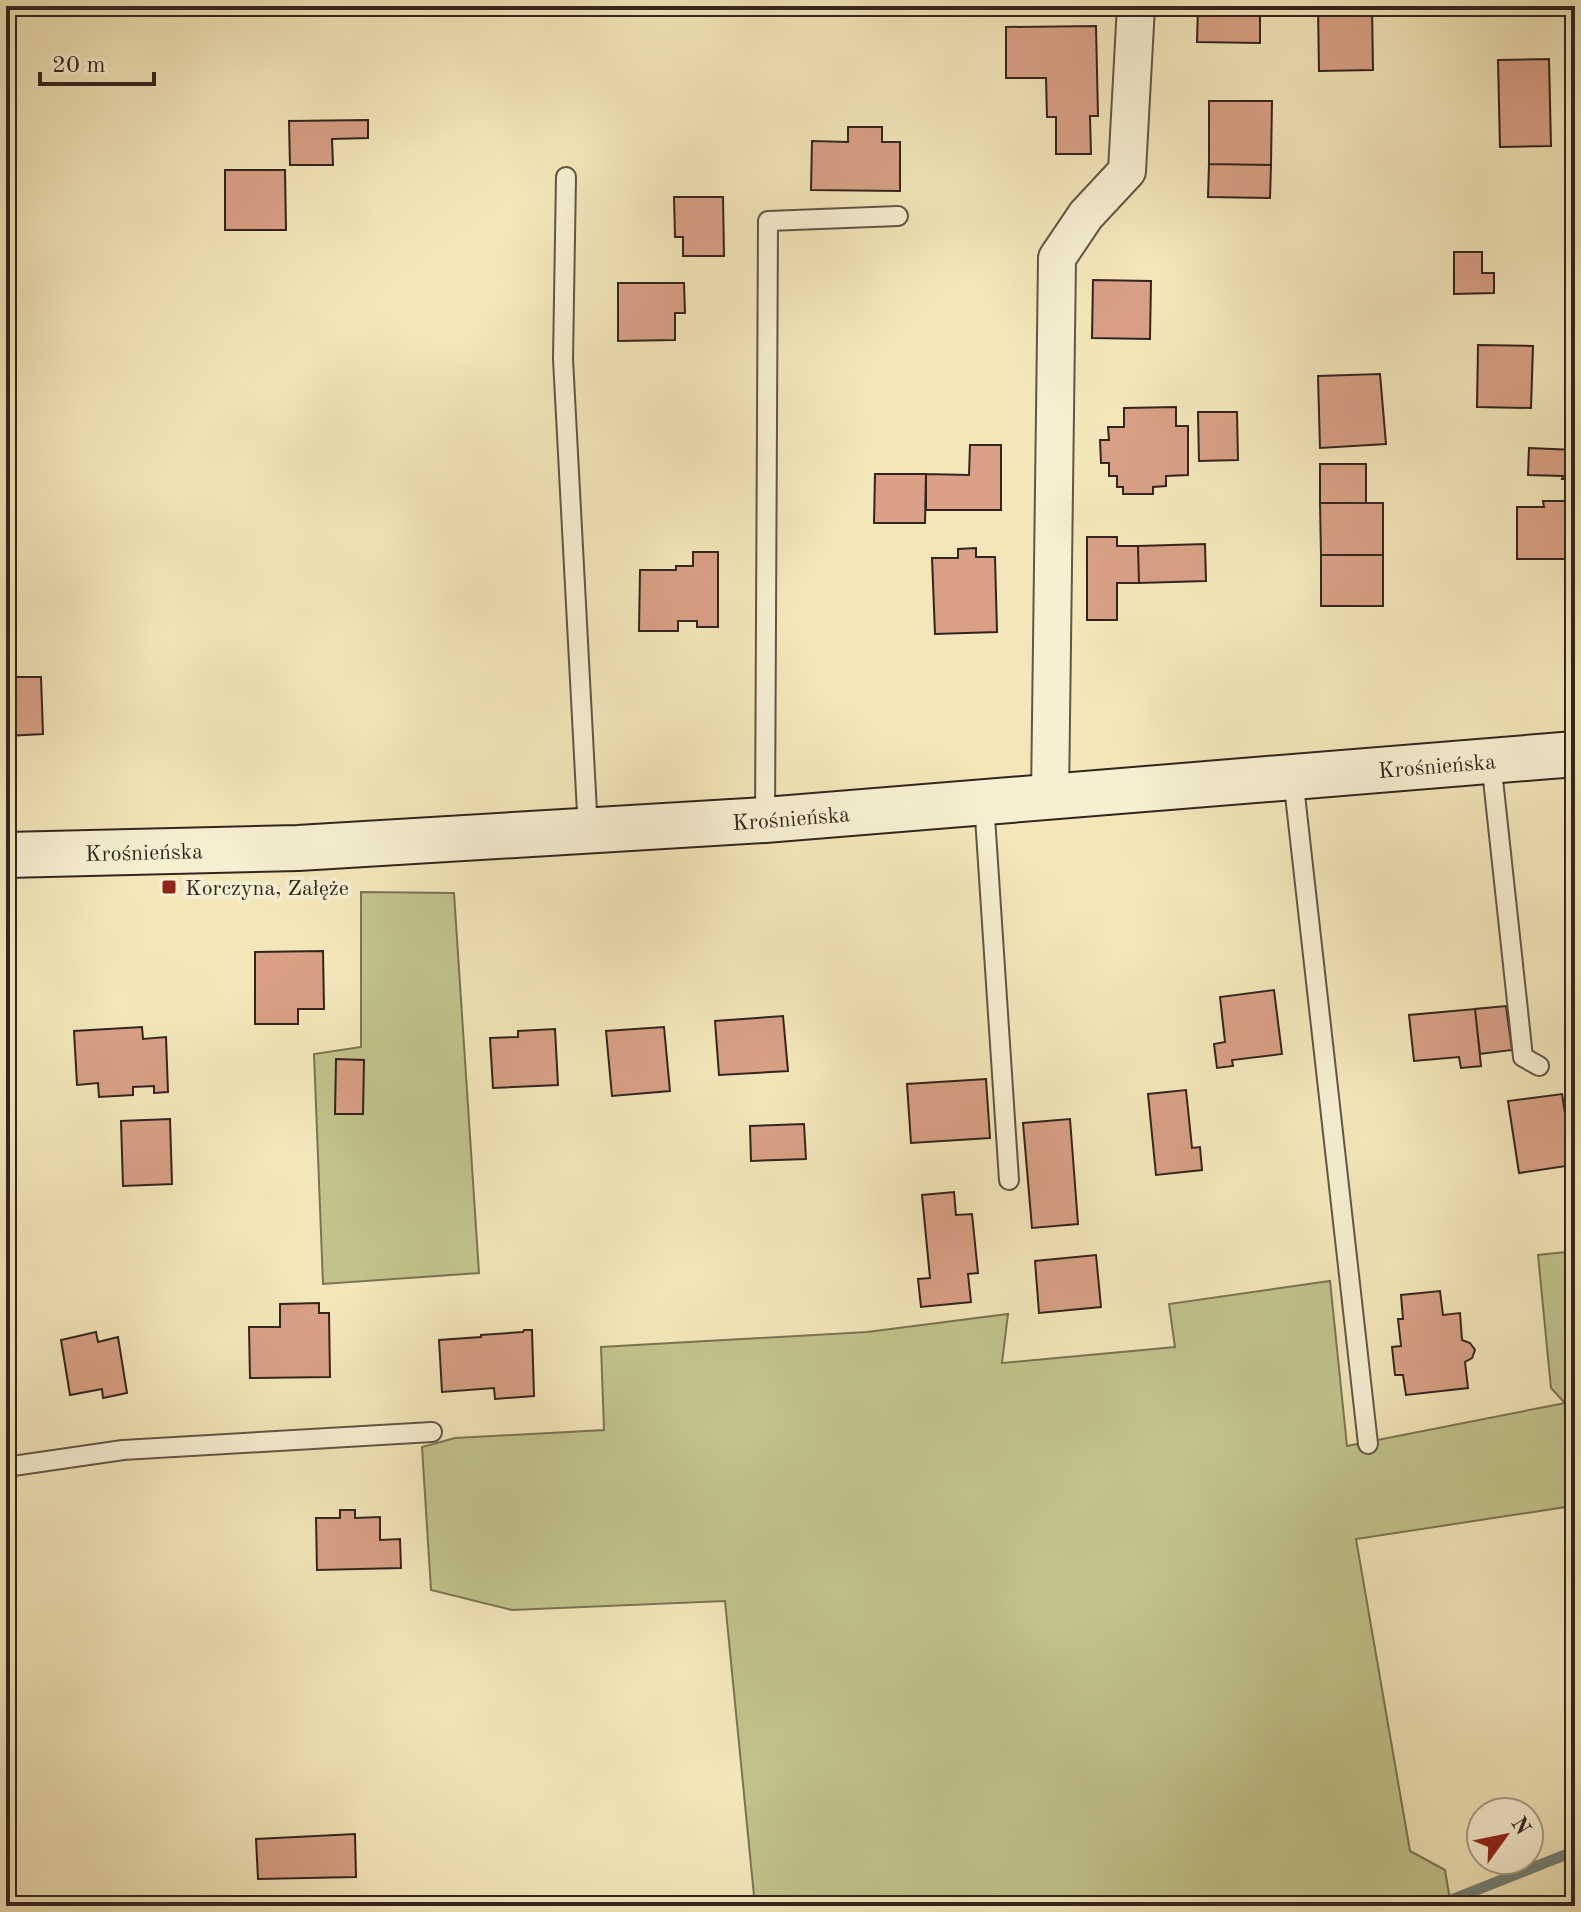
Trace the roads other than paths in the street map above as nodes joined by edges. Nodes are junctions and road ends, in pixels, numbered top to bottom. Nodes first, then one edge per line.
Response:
1 (1136, 6) edge
2 (566, 177) dead end
3 (898, 216) dead end
4 (1575, 754) edge
5 (1491, 761) junction
6 (1293, 777) junction
7 (1050, 797) junction
8 (984, 802) junction
9 (765, 820) junction
10 (588, 831) junction
11 (6, 855) edge
12 (1539, 1066) dead end
13 (1009, 1180) dead end
14 (432, 1432) dead end
15 (1368, 1444) dead end
16 (6, 1467) edge

1 - 7 street
2 - 10 lane
3 - 9 lane
4 - 5 main road, Krośnieńska
5 - 6 main road, Krośnieńska
5 - 12 lane
6 - 7 main road, Krośnieńska
6 - 15 lane
7 - 8 main road, Krośnieńska
8 - 9 main road, Krośnieńska
8 - 13 lane
9 - 10 main road, Krośnieńska
10 - 11 main road, Krośnieńska
14 - 16 lane

